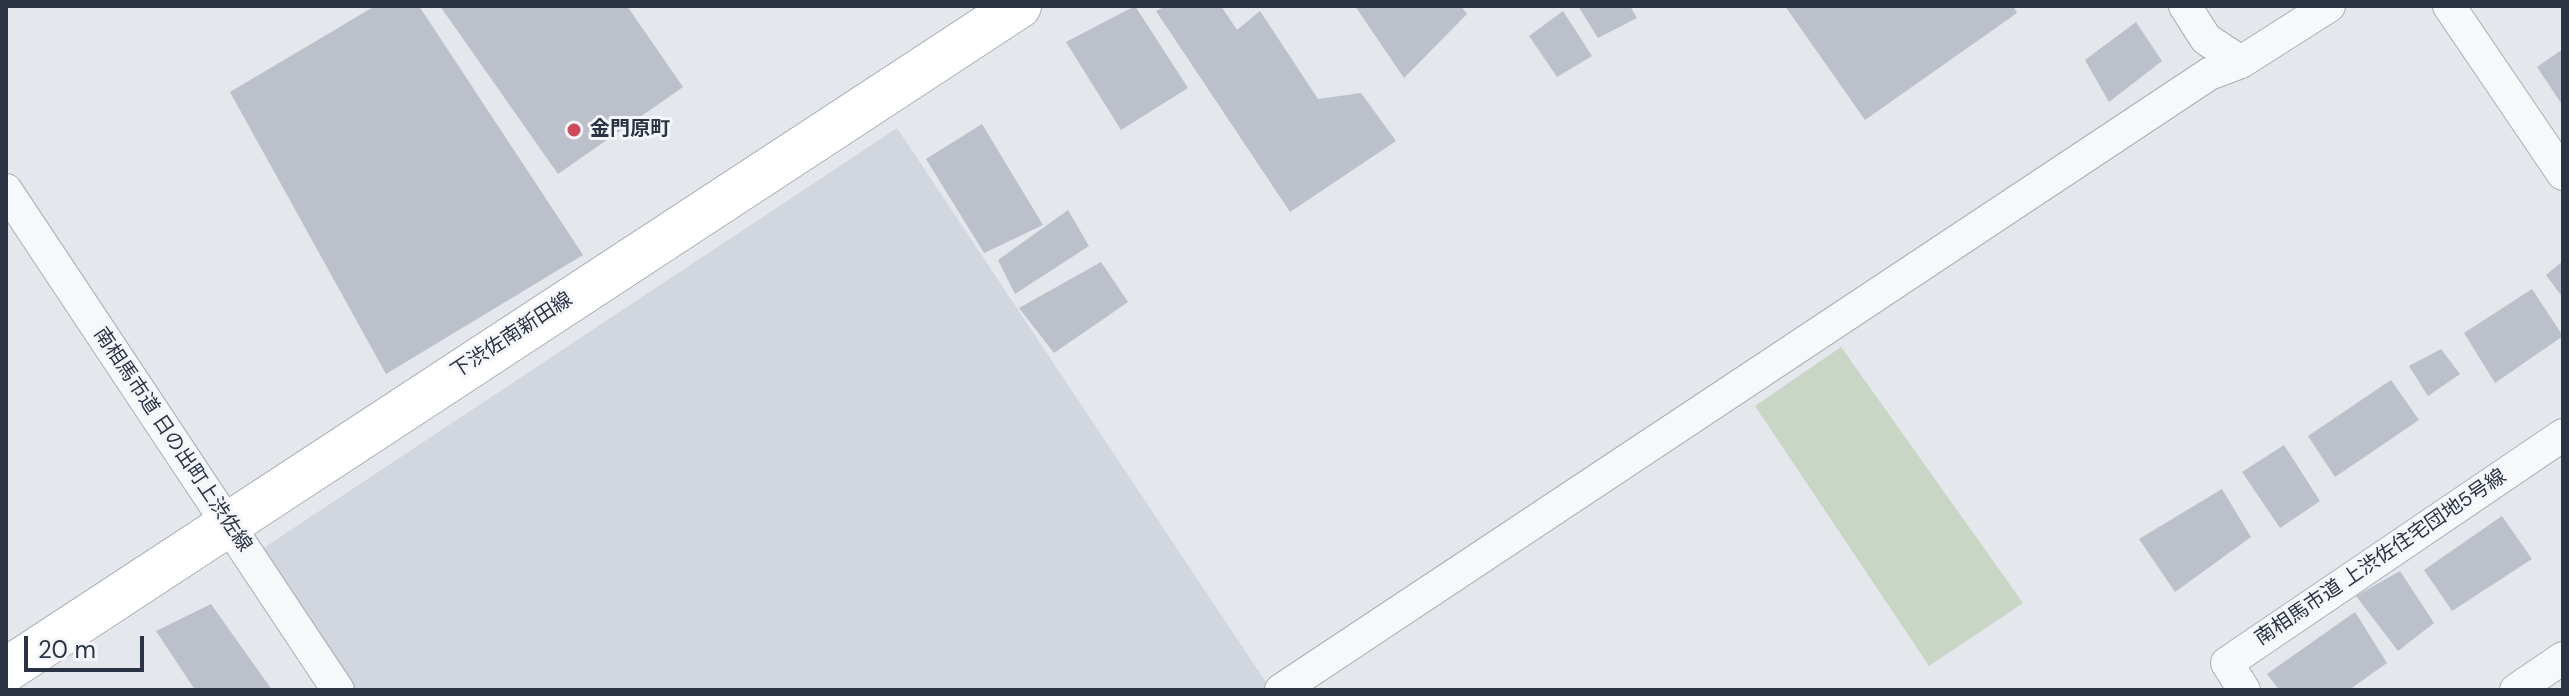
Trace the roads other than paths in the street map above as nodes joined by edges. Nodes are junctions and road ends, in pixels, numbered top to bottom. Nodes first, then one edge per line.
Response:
1 (1019, 6) edge
2 (2185, 6) edge
3 (2329, 6) edge
4 (2449, 6) edge
5 (2241, 62) junction
6 (2563, 174) edge
7 (6, 190) edge
8 (2563, 435) edge
9 (228, 525) junction
10 (2563, 658) edge
11 (6, 670) edge
12 (338, 690) edge
13 (1281, 690) edge
14 (2244, 690) edge
15 (2516, 690) edge

1 - 9 main road, 下渋佐南新田線
2 - 5 street
3 - 5 street
4 - 6 street
5 - 13 street
7 - 9 street, 南相馬市道 日の出町上渋佐線
8 - 14 street, 南相馬市道 上渋佐住宅団地5号線
9 - 11 main road, 下渋佐南新田線
9 - 12 street, 南相馬市道 日の出町上渋佐線
10 - 15 street

